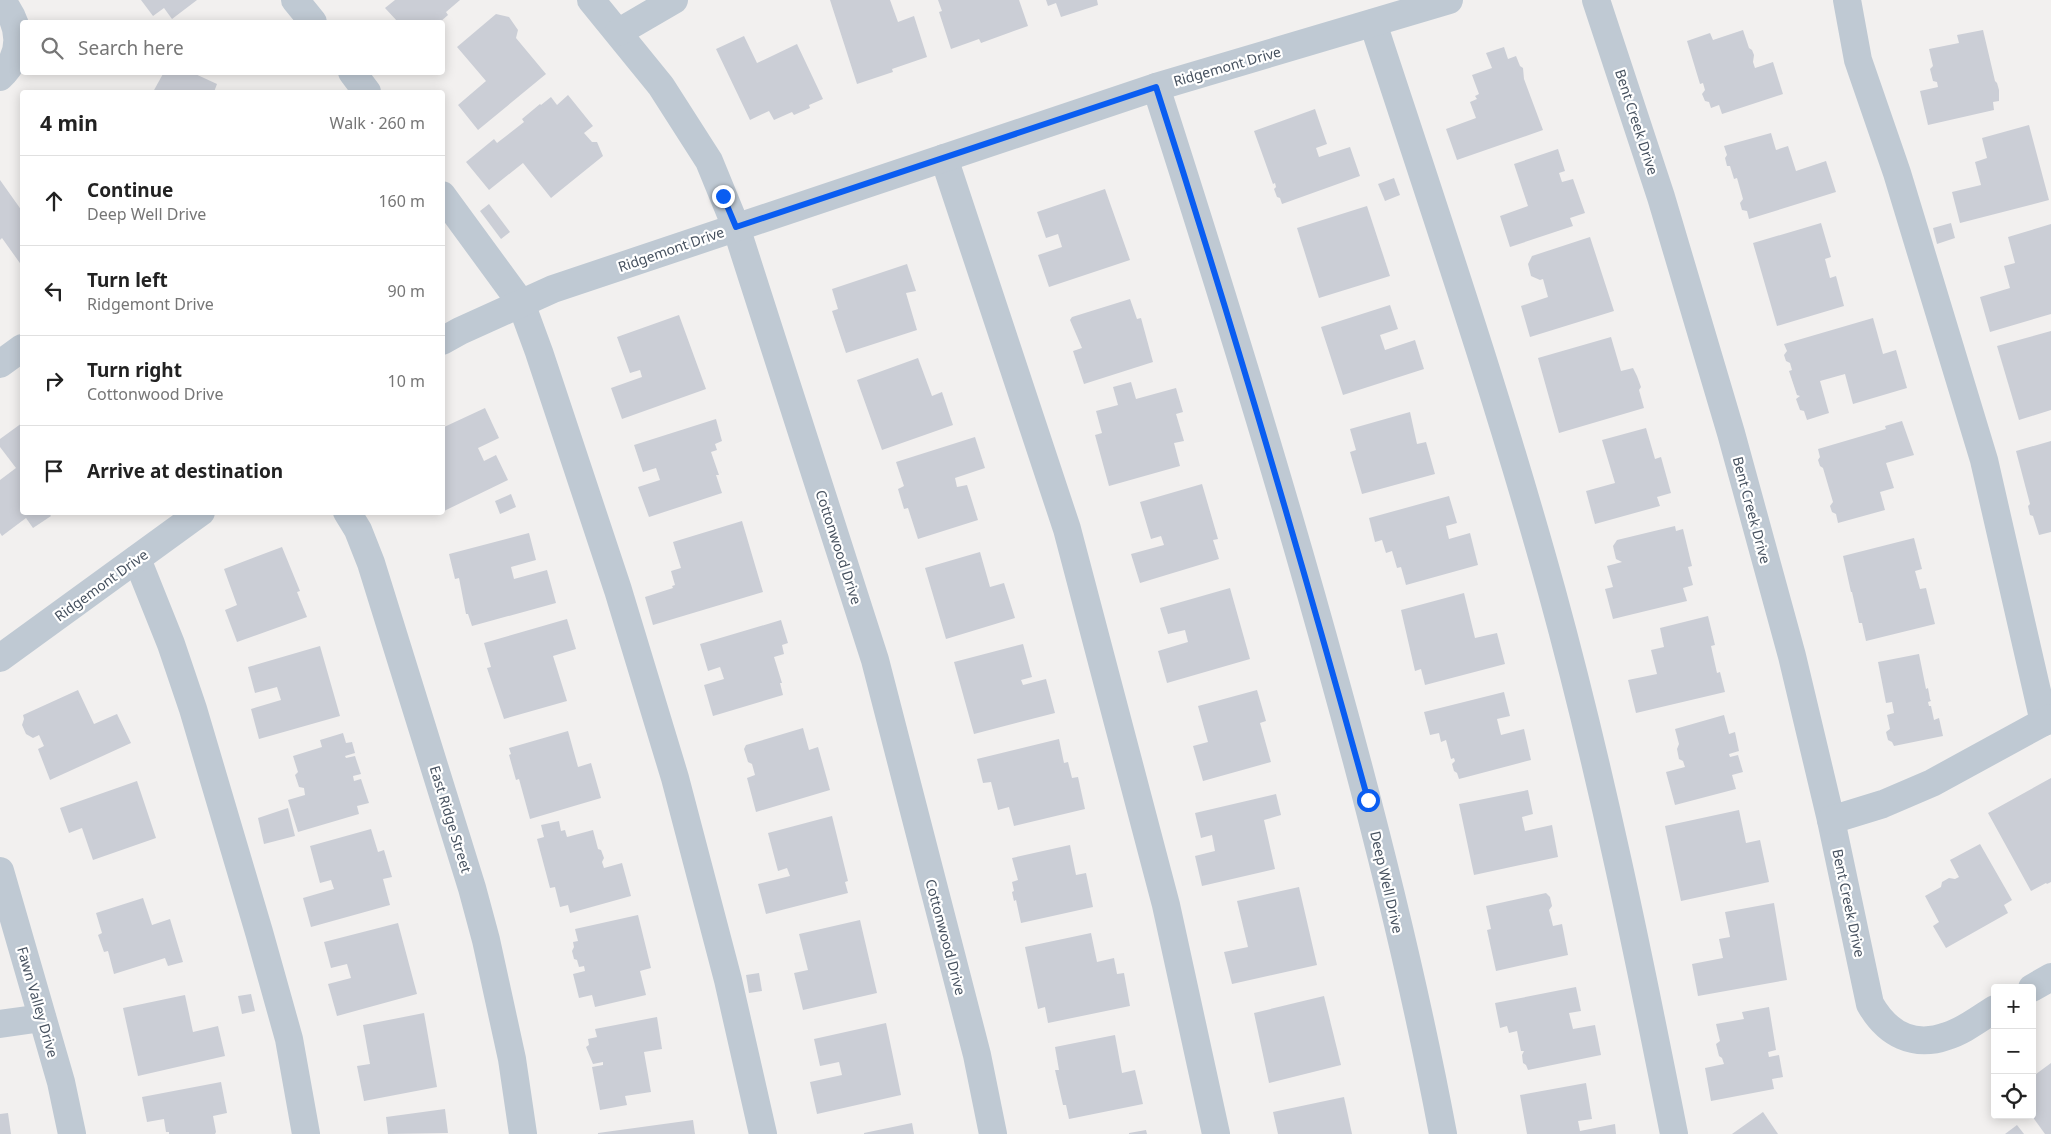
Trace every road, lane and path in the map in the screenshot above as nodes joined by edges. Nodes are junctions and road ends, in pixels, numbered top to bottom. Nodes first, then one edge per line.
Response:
1 (1, 0) edge
2 (295, 0) edge
3 (591, 0) edge
4 (674, 0) edge
5 (1449, 0) edge
6 (1596, 0) edge
7 (1847, 0) edge
8 (311, 20) edge
9 (1373, 23) junction
10 (619, 32) junction
11 (354, 75) edge
12 (0, 77) edge
13 (1156, 87) junction
14 (366, 90) edge
15 (944, 158) junction
16 (445, 199) edge
17 (736, 227) junction
18 (521, 303) junction
19 (445, 339) edge
20 (20, 349) edge
21 (0, 364) edge
22 (197, 515) edge
23 (349, 515) edge
24 (137, 559) junction
25 (0, 658) edge
26 (2048, 720) edge
27 (1831, 820) junction
28 (0, 871) edge
29 (2051, 977) edge
30 (2036, 986) edge
31 (1991, 1012) edge
32 (42, 1018) junction
33 (0, 1024) edge
34 (72, 1134) edge
35 (306, 1134) edge
36 (523, 1134) edge
37 (764, 1134) edge
38 (993, 1134) edge
39 (1216, 1134) edge
40 (1443, 1134) edge
41 (1674, 1134) edge

1 - 12 street
2 - 8 street
3 - 10 street, Cottonwood Drive
4 - 10 street
5 - 9 street, Ridgemont Drive
6 - 27 street, Bent Creek Drive
7 - 26 street
9 - 13 street, Ridgemont Drive
9 - 41 street
10 - 17 street, Cottonwood Drive
11 - 14 street
13 - 15 street, Ridgemont Drive
13 - 40 street, Deep Well Drive
15 - 17 street, Ridgemont Drive
15 - 39 street
16 - 18 street
17 - 18 street, Ridgemont Drive
17 - 38 street, Cottonwood Drive
18 - 19 street, Ridgemont Drive
18 - 37 street
20 - 21 street
22 - 24 street, Ridgemont Drive
23 - 36 street, East Ridge Street
24 - 25 street, Ridgemont Drive
24 - 35 street
26 - 27 street
27 - 31 street, Bent Creek Drive
28 - 32 street, Fawn Valley Drive
29 - 30 street
32 - 33 street
32 - 34 street, Fawn Valley Drive

